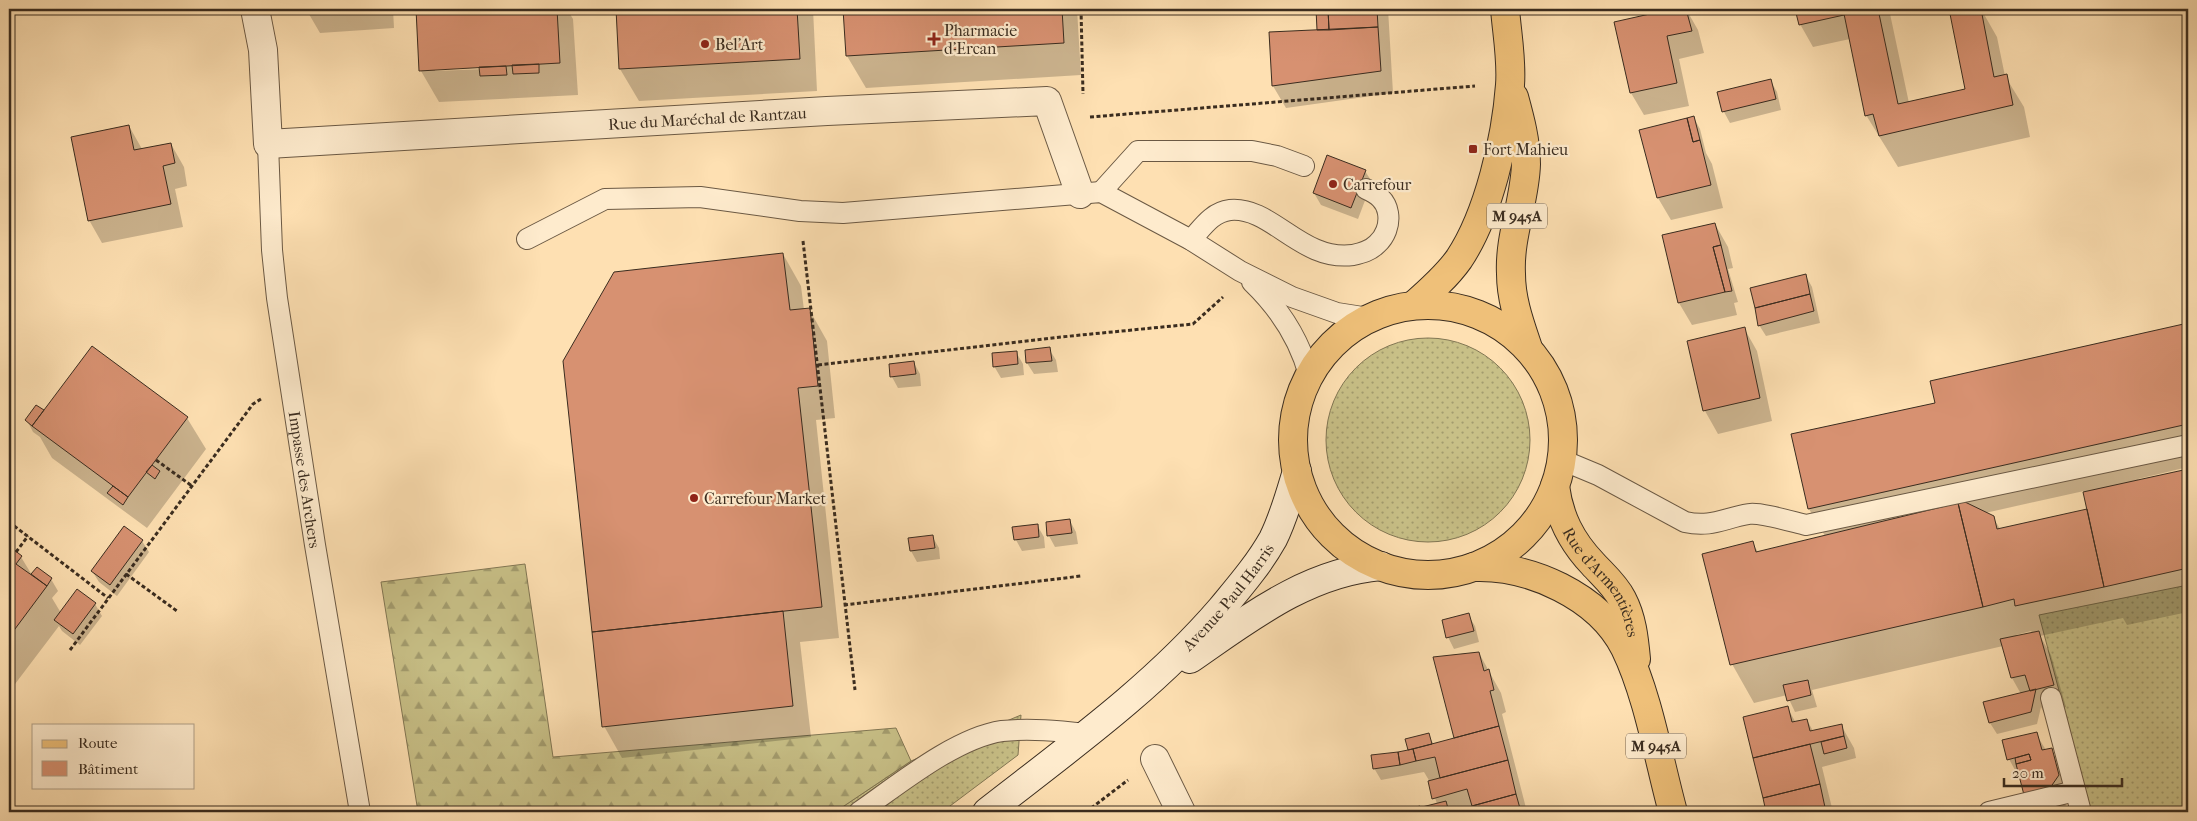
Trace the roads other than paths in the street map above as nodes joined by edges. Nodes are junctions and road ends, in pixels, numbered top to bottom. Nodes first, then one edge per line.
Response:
1 (255, 9) edge
2 (1505, 9) edge
3 (1510, 83) junction
4 (268, 144) junction
5 (1304, 166) dead end
6 (1366, 189) dead end
7 (1090, 193) junction
8 (528, 238) dead end
9 (1191, 240) junction
10 (1240, 271) junction
11 (1414, 305) junction
12 (1369, 318) junction
13 (1528, 348) junction
14 (1309, 376) junction
15 (2188, 445) edge
16 (1297, 471) junction
17 (1559, 473) junction
18 (1381, 566) junction
19 (1474, 567) junction
20 (1638, 680) junction
21 (2051, 698) dead end
22 (1126, 702) junction
23 (1087, 734) junction
24 (1155, 759) dead end
25 (2075, 791) junction
26 (360, 812) edge
27 (859, 812) edge
28 (987, 812) edge
29 (1181, 812) edge
30 (1673, 812) edge
31 (1989, 812) edge
32 (2081, 812) edge

1 - 4 street
2 - 3 main road, M 945A
3 - 11 main road, M 945A
3 - 13 main road, M 945A
4 - 7 street, Rue du Maréchal de Rantzau
4 - 26 lane, Impasse des Archers
5 - 7 lane
6 - 9 lane
7 - 8 lane
7 - 9 lane
9 - 10 lane
10 - 12 lane
10 - 14 lane
11 - 12 main road
11 - 13 main road
12 - 14 main road
13 - 17 main road, Rue d'Armentières
14 - 16 main road
15 - 17 lane
16 - 18 main road
16 - 22 street, Avenue Paul Harris
17 - 19 main road
17 - 20 main road, Rue d'Armentières / M 945A
18 - 19 main road
18 - 22 street, Avenue Paul Harris
19 - 20 main road, Rue d'Armentières / M 945A
20 - 30 main road, Rue d'Armentières / M 945A
21 - 25 lane
22 - 23 street, Avenue Paul Harris
23 - 27 lane
23 - 28 street, Avenue Paul Harris
24 - 29 street
25 - 31 lane
25 - 32 lane

